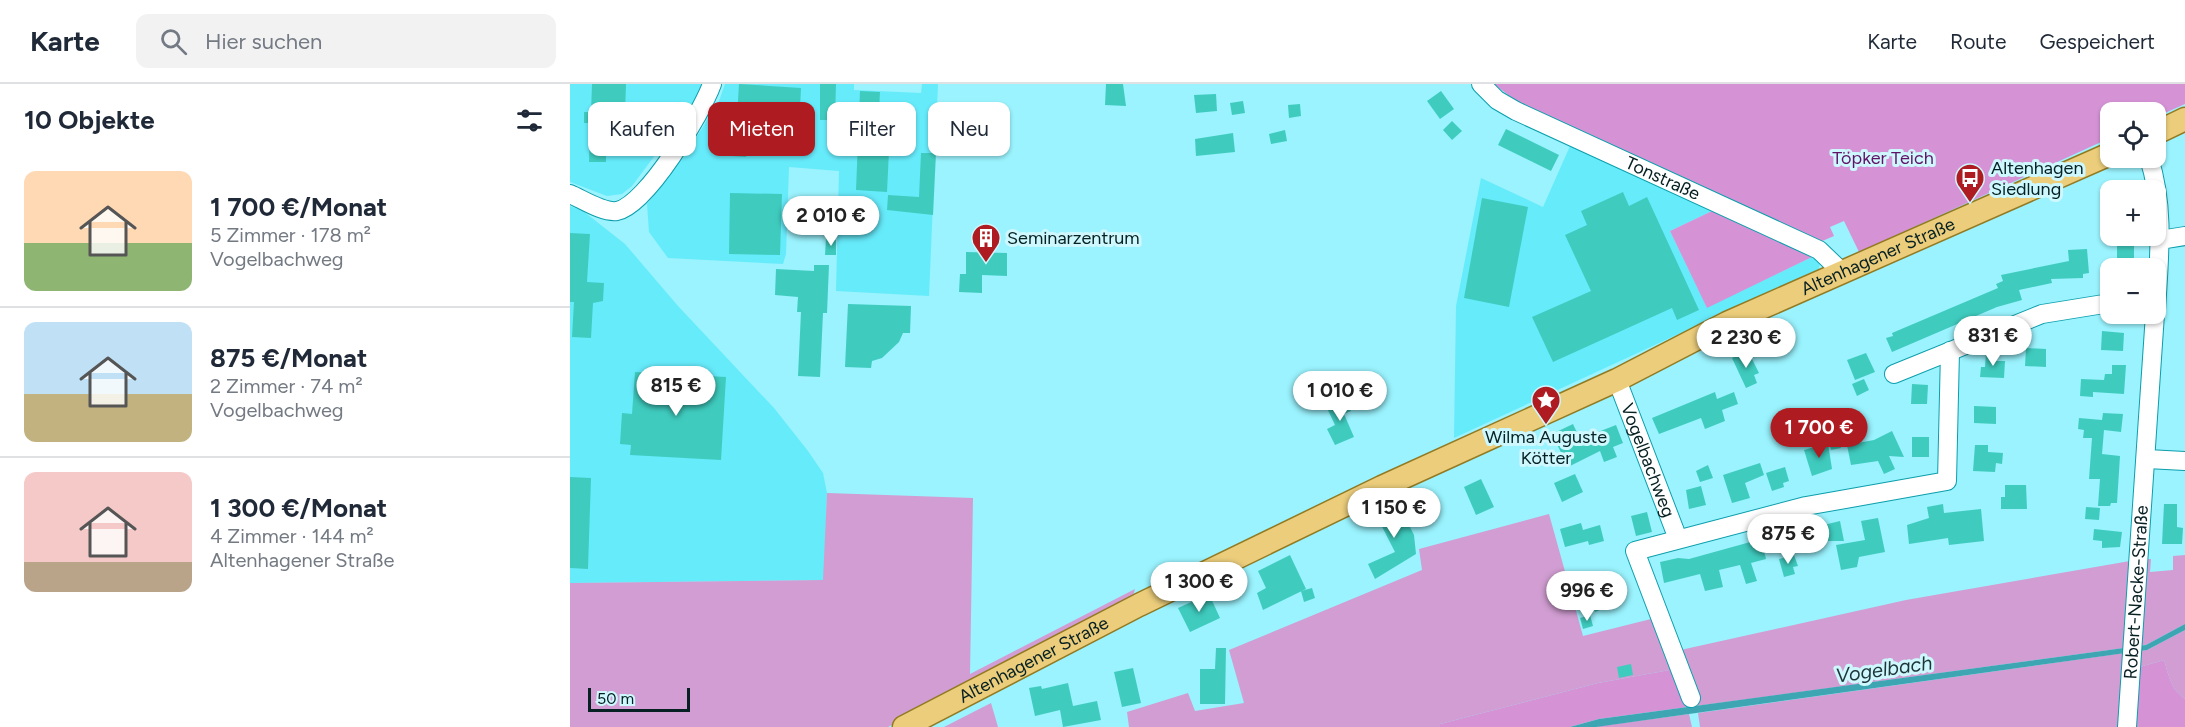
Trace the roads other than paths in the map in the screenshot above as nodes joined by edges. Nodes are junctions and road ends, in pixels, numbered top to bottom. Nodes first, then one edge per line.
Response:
1 (712, 84) edge
2 (1481, 84) edge
3 (2185, 119) edge
4 (2166, 129) edge
5 (2100, 158) edge
6 (570, 194) edge
7 (2185, 236) edge
8 (2166, 239) edge
9 (1842, 272) junction
10 (2100, 305) edge
11 (2154, 324) edge
12 (1950, 351) junction
13 (1894, 374) dead end
14 (1617, 380) junction
15 (2146, 459) junction
16 (2185, 461) edge
17 (1678, 539) junction
18 (1691, 698) dead end
19 (904, 727) edge
20 (2127, 727) edge

1 - 6 street
2 - 9 street, Tonstraße
3 - 4 main road
5 - 9 main road, Altenhagener Straße
7 - 8 street
9 - 14 main road, Altenhagener Straße
10 - 12 street
11 - 15 street, Robert-Nacke-Straße
12 - 13 street
12 - 17 street, Vogelbachweg
14 - 17 street, Vogelbachweg
14 - 19 main road, Altenhagener Straße
15 - 16 street
15 - 20 street, Robert-Nacke-Straße
17 - 18 street, Vogelbachweg

